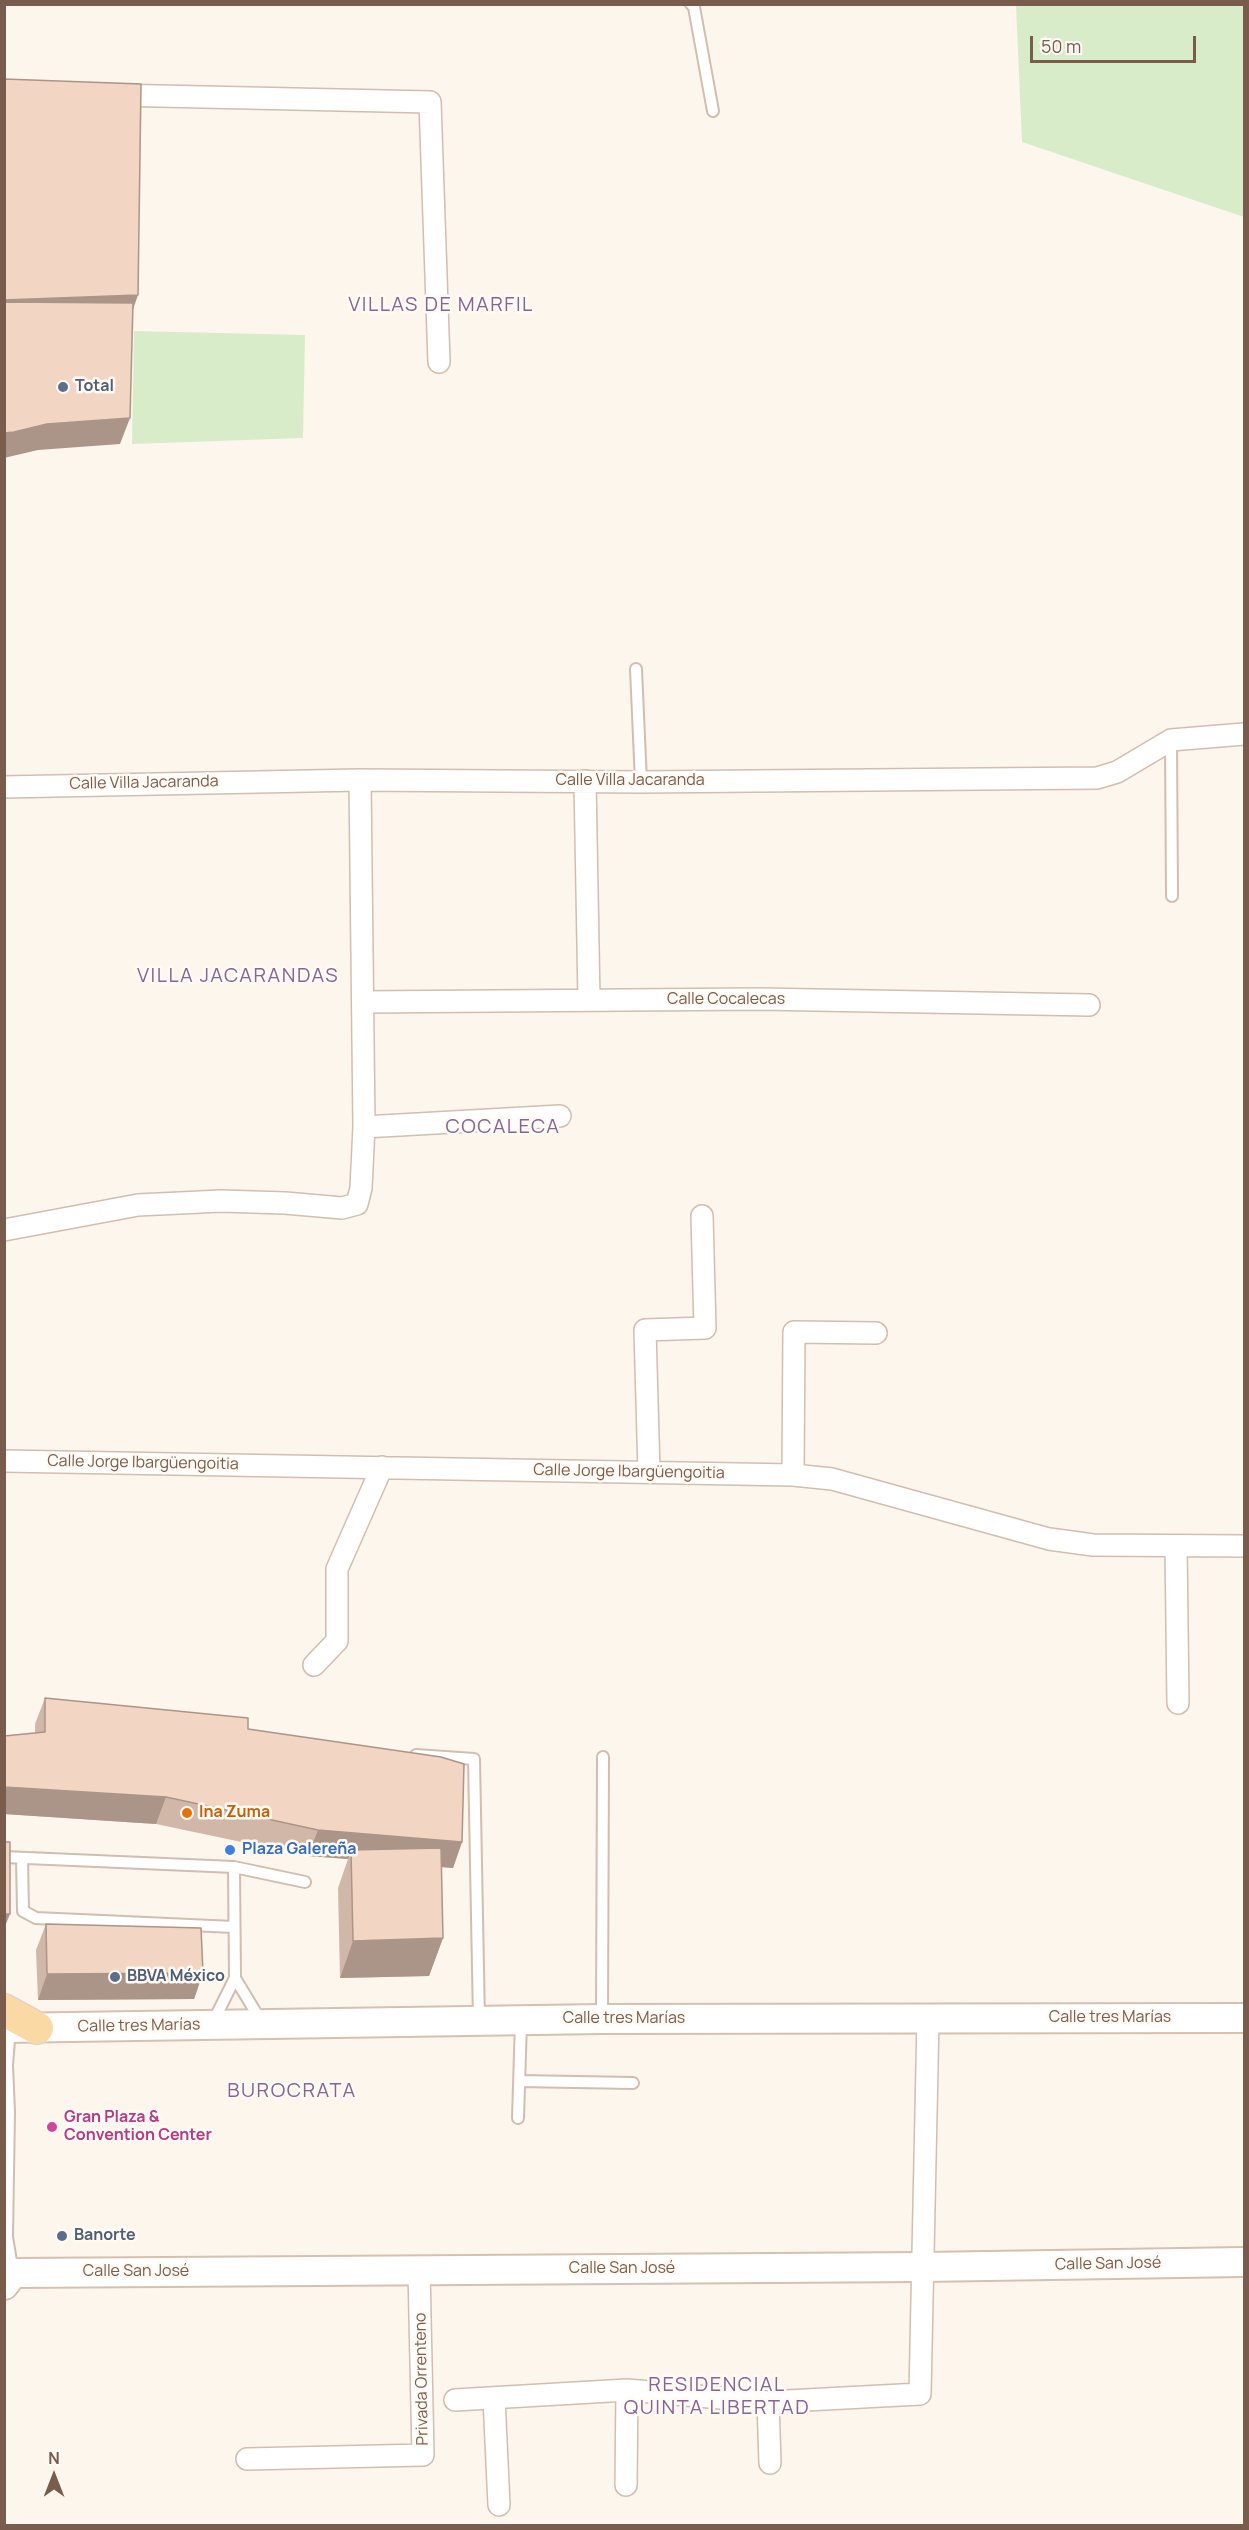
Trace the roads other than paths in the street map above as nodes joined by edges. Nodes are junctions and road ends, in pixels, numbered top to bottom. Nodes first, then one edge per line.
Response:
1 (691, 4) edge
2 (87, 94) edge
3 (713, 111) dead end
4 (439, 362) dead end
5 (636, 669) dead end
6 (1245, 734) edge
7 (1171, 740) junction
8 (360, 780) junction
9 (585, 781) junction
10 (641, 782) junction
11 (4, 787) edge
12 (1172, 896) dead end
13 (589, 1000) junction
14 (363, 1002) junction
15 (1089, 1005) dead end
16 (560, 1116) dead end
17 (364, 1127) junction
18 (702, 1216) dead end
19 (4, 1230) edge
20 (876, 1333) dead end
21 (4, 1461) edge
22 (382, 1467) junction
23 (649, 1472) junction
24 (793, 1475) junction
25 (1176, 1546) junction
26 (1245, 1546) edge
27 (314, 1665) dead end
28 (1178, 1703) dead end
29 (406, 1754) edge
30 (603, 1757) dead end
31 (4, 1857) edge
32 (22, 1858) junction
33 (234, 1867) junction
34 (305, 1882) dead end
35 (234, 1927) junction
36 (235, 1978) junction
37 (1245, 2018) edge
38 (602, 2019) junction
39 (928, 2019) junction
40 (521, 2020) junction
41 (479, 2021) junction
42 (14, 2023) edge
43 (263, 2024) junction
44 (212, 2025) junction
45 (519, 2081) junction
46 (633, 2083) dead end
47 (518, 2118) dead end
48 (1245, 2262) edge
49 (923, 2267) junction
50 (419, 2270) junction
51 (9, 2279) edge
52 (627, 2390) junction
53 (494, 2398) junction
54 (455, 2400) dead end
55 (768, 2402) junction
56 (247, 2459) dead end
57 (770, 2463) dead end
58 (627, 2485) dead end
59 (499, 2505) dead end

1 - 3 lane
2 - 4 street
5 - 10 lane
6 - 7 street, Calle Villa Jacaranda
7 - 10 street, Calle Villa Jacaranda
7 - 12 lane
8 - 9 street, Calle Villa Jacaranda
8 - 11 street, Calle Villa Jacaranda
8 - 14 street
9 - 10 street, Calle Villa Jacaranda
9 - 13 street
13 - 14 street, Calle Cocalecas
13 - 15 street, Calle Cocalecas
14 - 17 street
16 - 17 street
17 - 19 street
18 - 23 street
20 - 24 street
21 - 22 street, Calle Jorge Ibargüengoitia
22 - 23 street, Calle Jorge Ibargüengoitia
22 - 27 street
23 - 24 street, Calle Jorge Ibargüengoitia
24 - 25 street, Calle Jorge Ibargüengoitia
25 - 26 street, Calle Jorge Ibargüengoitia
25 - 28 street
29 - 41 lane
30 - 38 lane
31 - 32 lane
32 - 33 lane
32 - 35 lane
33 - 34 lane
33 - 35 lane
35 - 36 lane
36 - 43 lane
36 - 44 lane
37 - 39 main road, Calle tres Marías
38 - 39 main road, Calle tres Marías
38 - 40 main road, Calle tres Marías
39 - 49 street
40 - 41 main road, Calle tres Marías
40 - 45 lane
41 - 43 main road, Calle tres Marías
42 - 44 main road, Calle tres Marías
42 - 51 lane
43 - 44 main road, Calle tres Marías
45 - 46 lane
45 - 47 lane
48 - 49 main road, Calle San José
49 - 50 main road, Calle San José
49 - 55 street
50 - 51 main road, Calle San José
50 - 56 street, Privada Orrenteno
52 - 53 street
52 - 55 street
52 - 58 street
53 - 54 street
53 - 59 street
55 - 57 street

